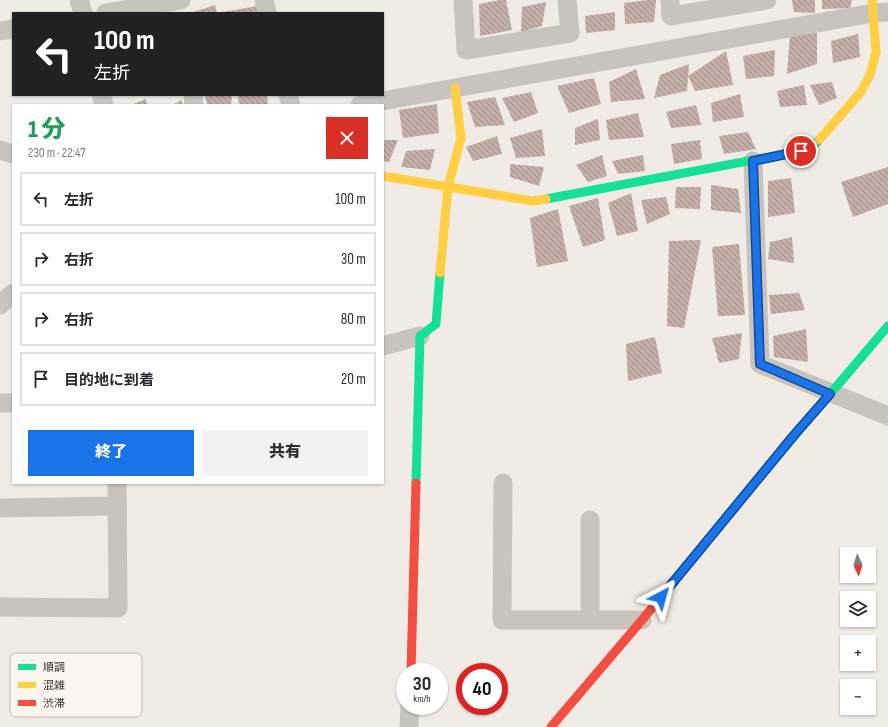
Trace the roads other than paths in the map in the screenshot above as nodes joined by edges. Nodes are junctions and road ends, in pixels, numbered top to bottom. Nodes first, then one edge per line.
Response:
1 (79, 0) edge
2 (264, 0) edge
3 (463, 0) edge
4 (567, 0) edge
5 (670, 0) edge
6 (767, 0) edge
7 (177, 4) edge
8 (878, 8) edge
9 (83, 12) edge
10 (114, 12) edge
11 (267, 12) edge
12 (12, 29) edge
13 (0, 31) edge
14 (455, 88) junction
15 (366, 104) edge
16 (0, 150) edge
17 (12, 154) edge
18 (753, 161) junction
19 (384, 176) edge
20 (448, 187) junction
21 (12, 294) edge
22 (0, 305) edge
23 (888, 326) edge
24 (420, 336) junction
25 (384, 346) edge
26 (830, 394) junction
27 (0, 403) edge
28 (12, 403) edge
29 (888, 416) edge
30 (503, 483) dead end
31 (117, 484) edge
32 (117, 506) junction
33 (0, 508) edge
34 (590, 520) dead end
35 (0, 607) edge
36 (590, 620) junction
37 (642, 620) junction
38 (411, 663) edge
39 (410, 715) edge
40 (409, 727) edge
41 (551, 727) edge

1 - 9 street
2 - 11 street
3 - 4 street
5 - 6 street
7 - 10 street
8 - 14 street
8 - 18 street
12 - 13 street
14 - 15 street
14 - 20 street
16 - 17 street
18 - 20 street
18 - 26 street
19 - 20 street
20 - 24 street
21 - 22 street
23 - 26 street
24 - 25 street
24 - 38 street
26 - 29 street
26 - 37 street
27 - 28 street
30 - 36 street
31 - 32 street
32 - 33 street
32 - 35 street
34 - 36 street
36 - 37 street
37 - 41 street
39 - 40 street

